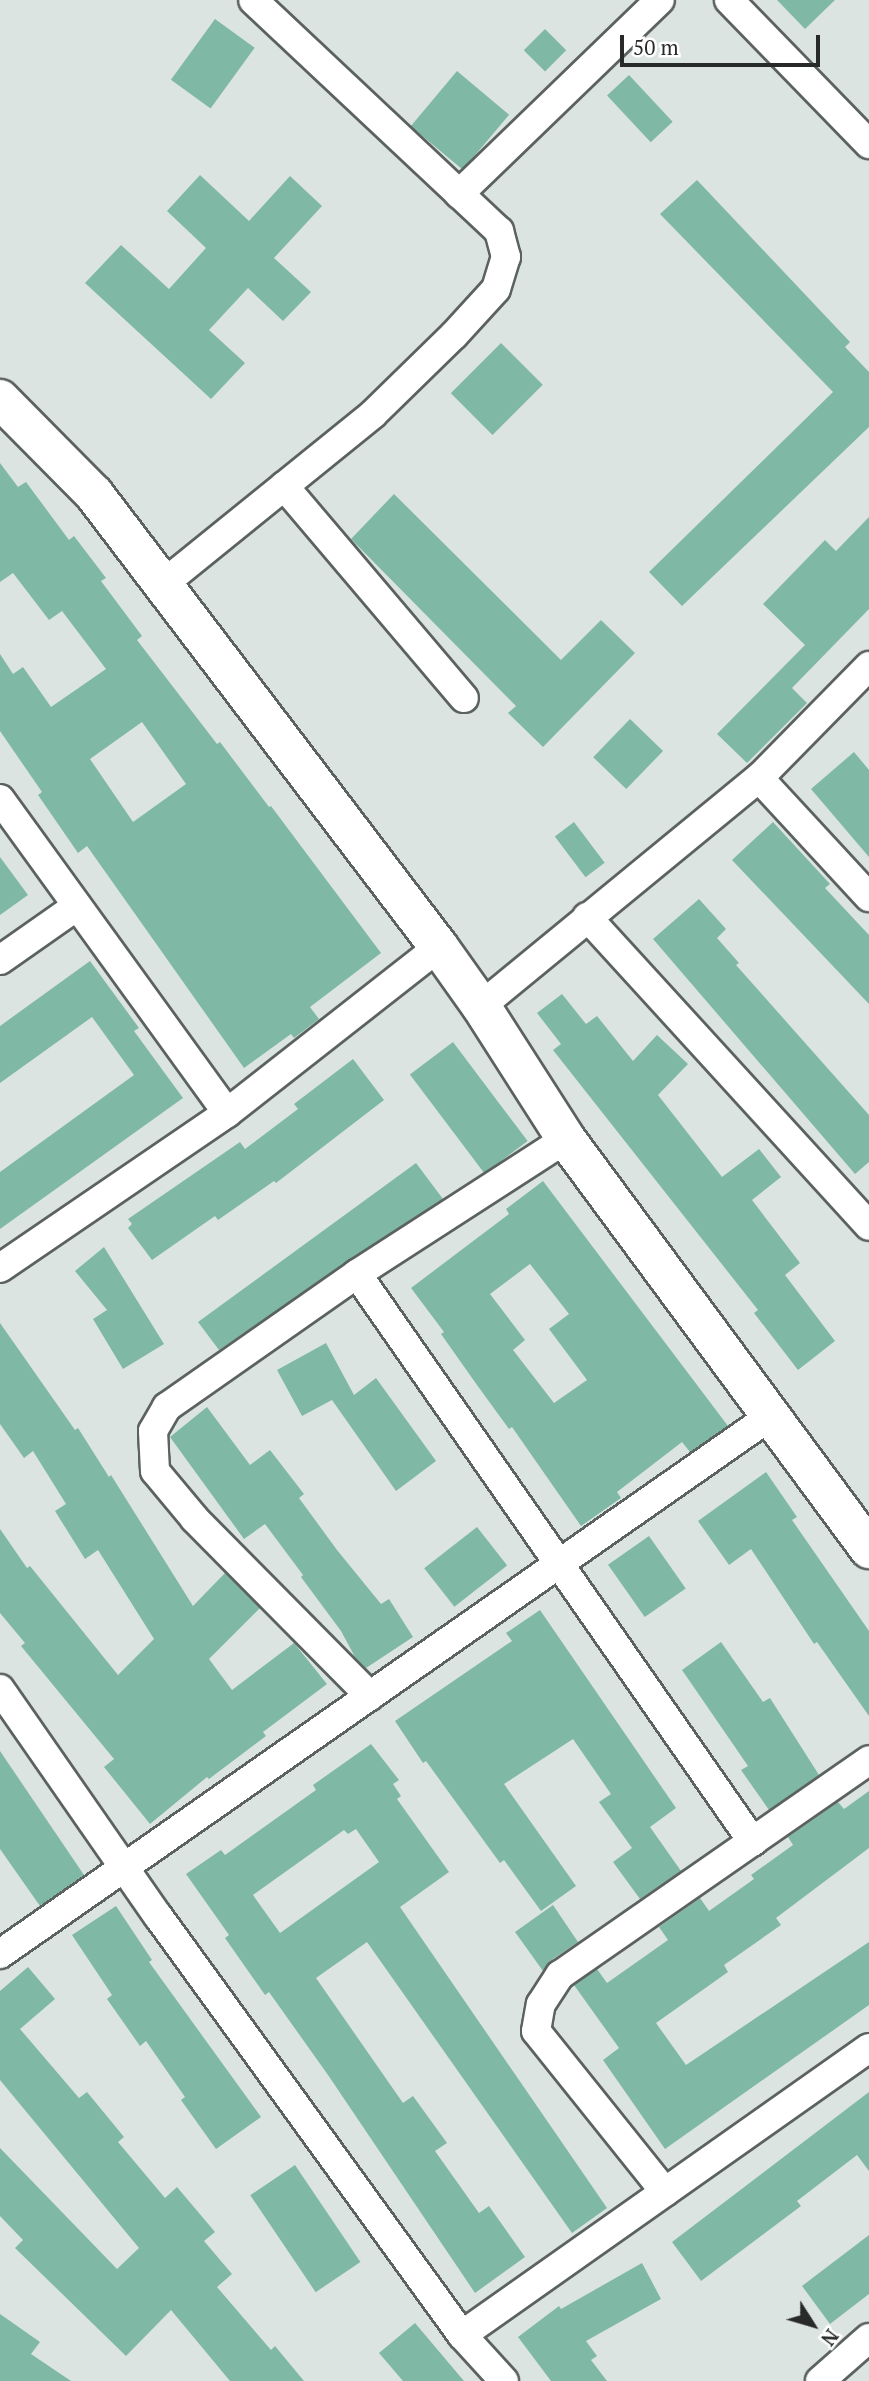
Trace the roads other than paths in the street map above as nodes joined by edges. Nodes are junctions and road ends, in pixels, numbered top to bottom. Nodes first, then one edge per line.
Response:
1 (253, 0) edge
2 (660, 0) edge
3 (729, 0) edge
4 (869, 144) edge
5 (459, 194) junction
6 (0, 398) edge
7 (284, 486) junction
8 (162, 585) junction
9 (869, 666) edge
10 (464, 698) dead end
11 (759, 778) junction
12 (0, 799) edge
13 (869, 897) edge
14 (77, 906) junction
15 (587, 917) junction
16 (439, 947) junction
17 (0, 960) edge
18 (481, 1006) junction
19 (227, 1113) junction
20 (566, 1139) junction
21 (869, 1226) edge
22 (0, 1268) edge
23 (356, 1274) junction
24 (772, 1415) junction
25 (869, 1549) edge
26 (557, 1565) junction
27 (0, 1689) edge
28 (370, 1696) junction
29 (869, 1760) edge
30 (753, 1842) junction
31 (126, 1869) junction
32 (0, 1954) edge
33 (869, 2048) edge
34 (665, 2192) junction
35 (463, 2335) junction
36 (869, 2338) edge
37 (504, 2381) edge
38 (820, 2381) edge

1 - 5 street
2 - 5 street
3 - 4 street
5 - 7 street
6 - 8 street
7 - 8 street
7 - 10 street
8 - 16 street
9 - 11 street
11 - 13 street
11 - 15 street
12 - 14 street
14 - 17 street
14 - 19 street
15 - 18 street
15 - 21 street
16 - 18 street
16 - 19 street
18 - 20 street
19 - 22 street
20 - 23 street
20 - 24 street
23 - 26 street
23 - 28 street
24 - 25 street
24 - 26 street
26 - 28 street
26 - 30 street
27 - 31 street
28 - 31 street
29 - 30 street
30 - 34 street
31 - 32 street
31 - 35 street
33 - 34 street
34 - 35 street
35 - 37 street
36 - 38 street

